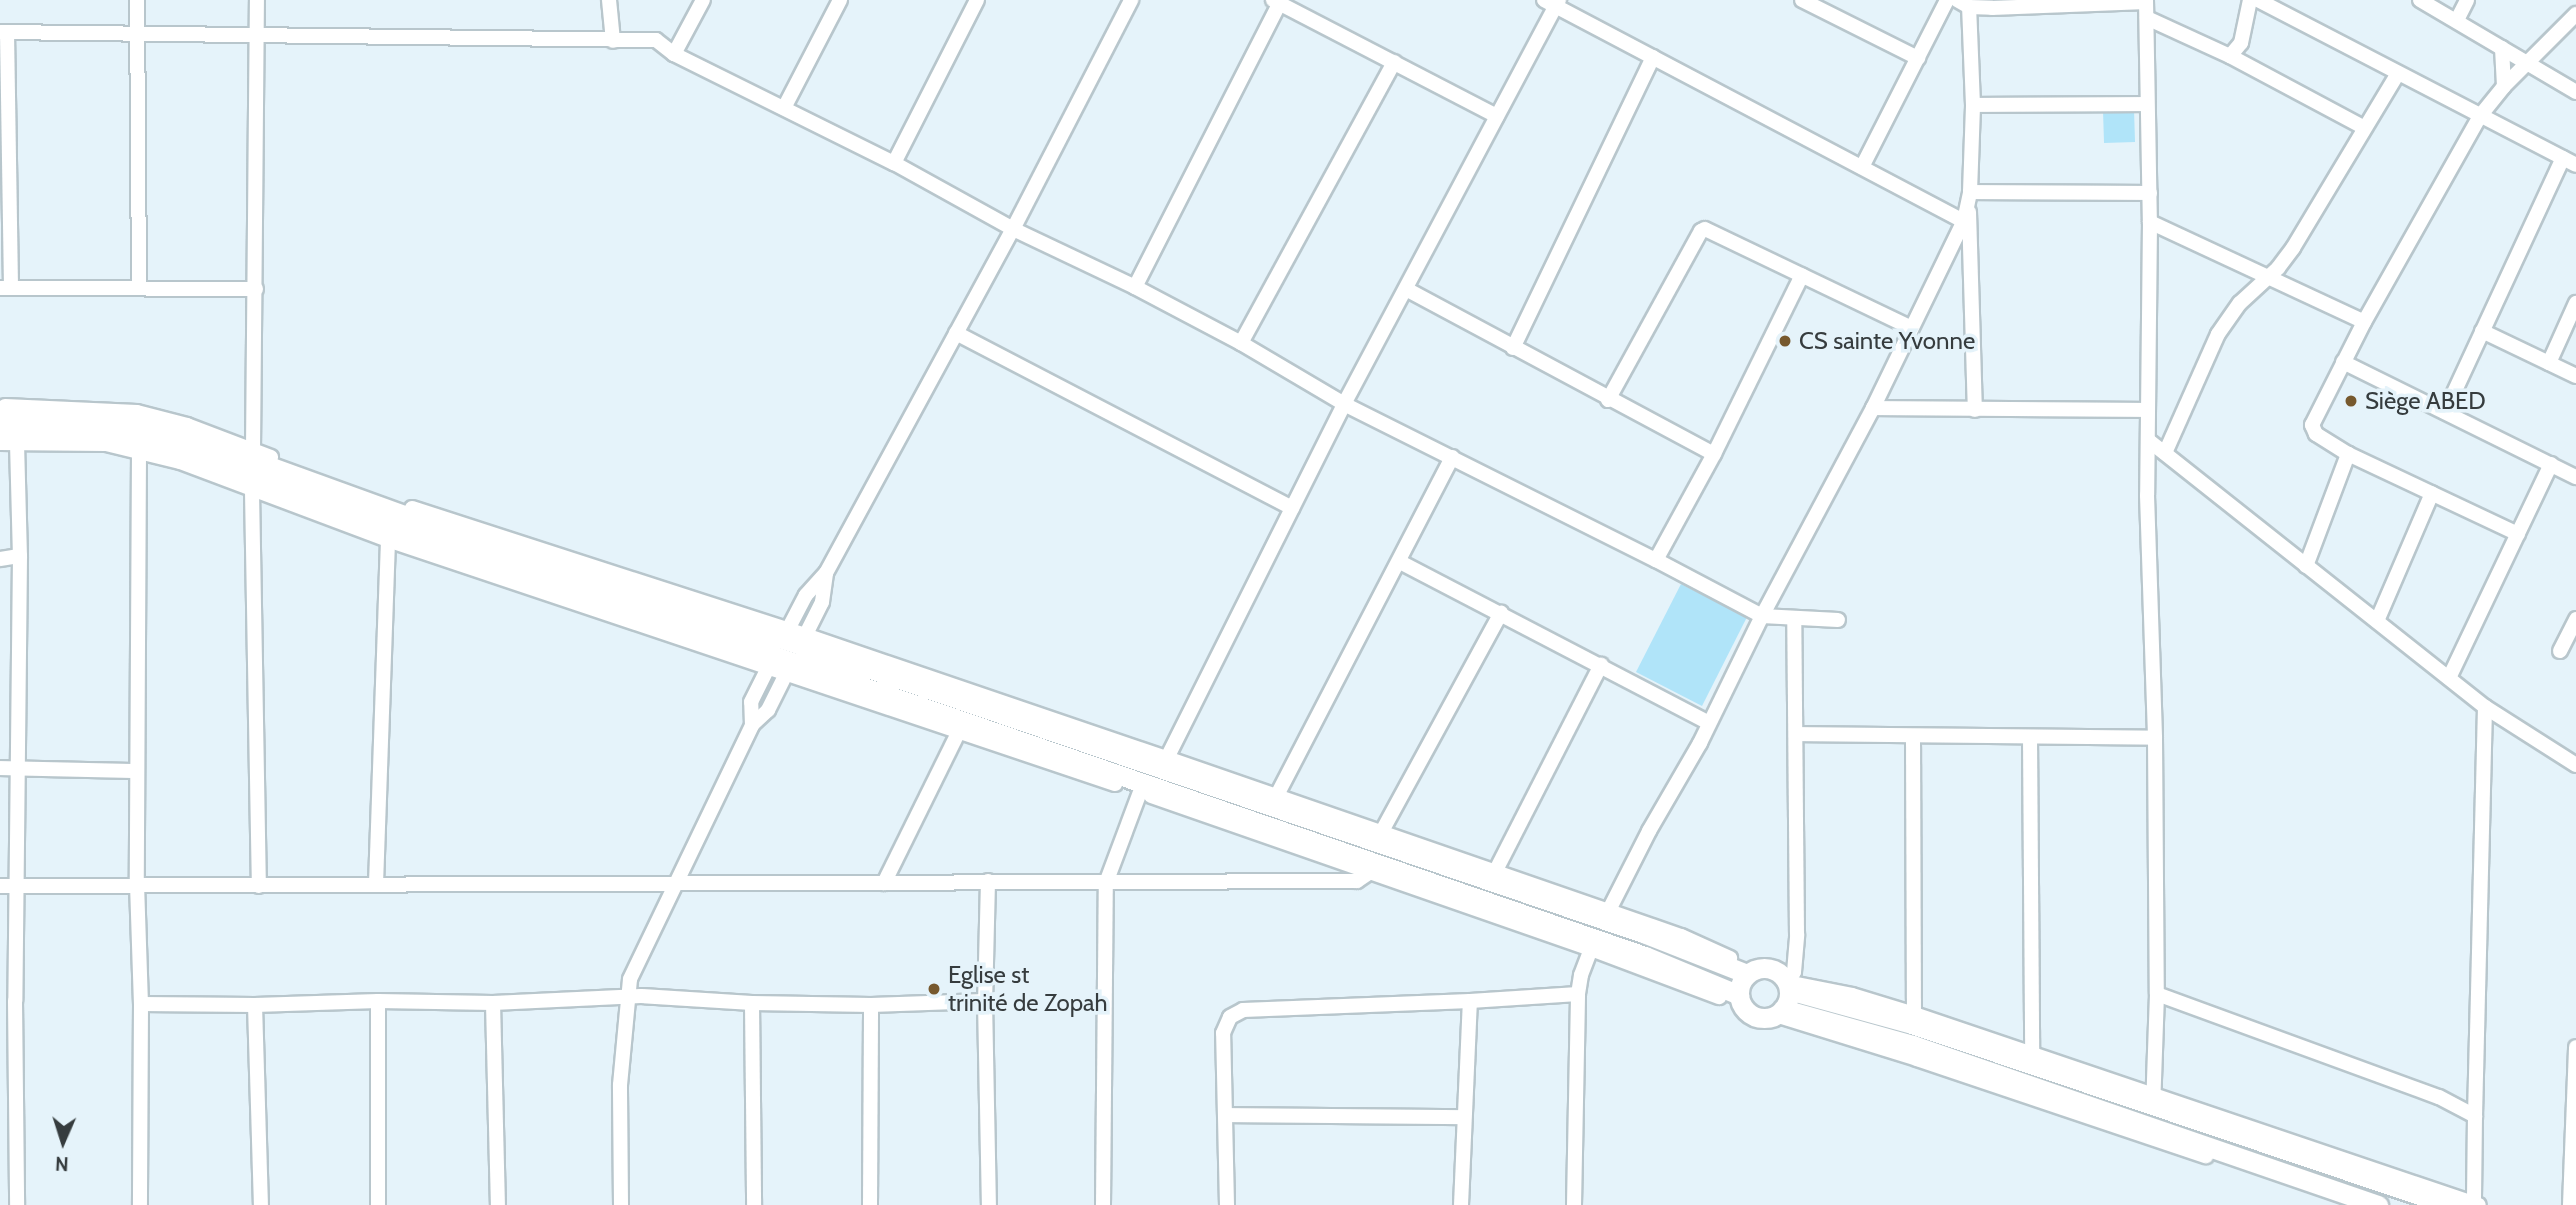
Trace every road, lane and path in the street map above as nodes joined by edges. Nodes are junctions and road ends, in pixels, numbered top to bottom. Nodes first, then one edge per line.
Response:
1 (137, 0) edge
2 (257, 0) edge
3 (609, 0) edge
4 (703, 0) edge
5 (841, 0) edge
6 (977, 0) edge
7 (1132, 0) edge
8 (1802, 0) edge
9 (1947, 0) edge
10 (2250, 0) edge
11 (2258, 0) edge
12 (2420, 0) edge
13 (2467, 0) edge
14 (2146, 1) edge
15 (1277, 2) edge
16 (1553, 2) edge
17 (1963, 4) edge
18 (2576, 15) edge
19 (2147, 18) junction
20 (2457, 20) junction
21 (4, 32) edge
22 (137, 34) junction
23 (258, 36) junction
24 (613, 41) junction
25 (2502, 48) junction
26 (674, 54) junction
27 (2230, 56) junction
28 (1653, 57) junction
29 (1918, 58) junction
30 (1394, 62) junction
31 (2527, 63) junction
32 (2398, 73) junction
33 (2504, 86) junction
34 (2576, 92) edge
35 (2147, 104) junction
36 (1973, 105) junction
37 (784, 108) junction
38 (1497, 116) junction
39 (2480, 116) junction
40 (2363, 127) junction
41 (5, 152) edge
42 (2569, 161) edge
43 (894, 163) junction
44 (1861, 167) junction
45 (2150, 193) junction
46 (1970, 199) junction
47 (1964, 221) junction
48 (2150, 222) junction
49 (1013, 229) junction
50 (1802, 275) junction
51 (2270, 277) junction
52 (139, 286) junction
53 (1135, 287) junction
54 (6, 288) edge
55 (256, 289) junction
56 (1406, 289) junction
57 (2576, 303) edge
58 (2364, 321) junction
59 (1910, 327) junction
60 (2482, 331) junction
61 (956, 333) junction
62 (1241, 343) junction
63 (1513, 348) junction
64 (2343, 362) junction
65 (2549, 363) junction
66 (2576, 376) edge
67 (1608, 400) junction
68 (1344, 404) junction
69 (0, 406) edge
70 (1873, 408) junction
71 (1975, 410) junction
72 (2148, 410) junction
73 (2445, 412) junction
74 (0, 415) edge
75 (0, 432) edge
76 (2148, 440) junction
77 (0, 443) edge
78 (17, 443) junction
79 (253, 450) junction
80 (139, 452) junction
81 (2165, 453) junction
82 (1714, 454) junction
83 (2347, 454) junction
84 (1452, 457) junction
85 (2552, 464) junction
86 (2576, 477) edge
87 (252, 491) junction
88 (2432, 493) junction
89 (1292, 508) junction
90 (2518, 534) junction
91 (388, 540) junction
92 (20, 556) junction
93 (0, 559) edge
94 (1656, 559) junction
95 (1400, 562) junction
96 (2306, 566) junction
97 (1501, 613) junction
98 (1762, 616) junction
99 (2576, 619) edge
100 (1794, 620) junction
101 (1838, 620) dead end
102 (2376, 621) junction
103 (787, 651) junction
104 (2560, 651) dead end
105 (1601, 665) junction
106 (2449, 678) junction
107 (2485, 707) junction
108 (1709, 723) junction
109 (959, 731) junction
110 (1797, 734) junction
111 (1913, 737) junction
112 (2030, 737) junction
113 (2155, 738) junction
114 (1167, 758) junction
115 (2576, 765) edge
116 (18, 767) junction
117 (0, 768) edge
118 (137, 771) junction
119 (1140, 792) junction
120 (1276, 797) junction
121 (1381, 833) junction
122 (1495, 872) junction
123 (1368, 873) junction
124 (988, 881) junction
125 (884, 883) junction
126 (1106, 883) junction
127 (137, 884) junction
128 (376, 884) junction
129 (0, 886) edge
130 (259, 886) junction
131 (675, 886) junction
132 (17, 887) junction
133 (1609, 910) junction
134 (1591, 949) junction
135 (1750, 972) junction
136 (1578, 994) junction
137 (2157, 994) junction
138 (631, 996) junction
139 (1740, 998) junction
140 (1783, 999) junction
141 (7, 1001) edge
142 (378, 1001) junction
143 (985, 1001) junction
144 (1470, 1002) junction
145 (494, 1003) junction
146 (752, 1003) junction
147 (141, 1004) junction
148 (255, 1005) junction
149 (871, 1005) junction
150 (1914, 1014) junction
151 (2576, 1047) edge
152 (2032, 1053) junction
153 (2153, 1100) junction
154 (1226, 1115) junction
155 (2475, 1116) junction
156 (1464, 1117) junction
157 (2477, 1204) edge
158 (17, 1205) edge
159 (140, 1205) edge
160 (261, 1205) edge
161 (378, 1205) edge
162 (498, 1205) edge
163 (621, 1205) edge
164 (754, 1205) edge
165 (870, 1205) edge
166 (989, 1205) edge
167 (1103, 1205) edge
168 (1227, 1205) edge
169 (1461, 1205) edge
170 (1574, 1205) edge
171 (2350, 1205) edge
172 (2378, 1205) edge
173 (2449, 1205) edge
174 (2570, 1205) edge

1 - 22 street
2 - 23 street
3 - 24 street
4 - 26 street
5 - 37 street
6 - 43 street
7 - 49 street
8 - 29 street
9 - 29 street
10 - 27 street
11 - 32 street
12 - 20 street
13 - 20 street
14 - 17 street
14 - 19 street
15 - 30 street
15 - 53 street
16 - 28 street
16 - 38 street
17 - 36 street
18 - 31 street
19 - 27 street
19 - 35 street
20 - 25 street
21 - 22 street
21 - 41 street
22 - 23 street
22 - 52 street
23 - 24 street
23 - 55 street
24 - 26 street
25 - 31 street
25 - 33 street
26 - 37 street
27 - 40 street
28 - 44 street
28 - 63 street
29 - 44 street
30 - 38 street
30 - 62 street
31 - 33 street
31 - 34 street
32 - 39 street
32 - 40 street
33 - 39 street
35 - 36 street
35 - 45 street
36 - 46 street
37 - 43 street
38 - 56 street
39 - 42 street
39 - 58 street
40 - 51 street
41 - 54 street
42 - 60 street
43 - 49 street
44 - 47 street
45 - 46 street
45 - 48 street
46 - 47 street
46 - 71 street
47 - 59 street
48 - 51 street
48 - 72 street
49 - 53 street
49 - 61 street
50 - 59 street
50 - 67 street
50 - 82 street
51 - 58 street
51 - 81 street
52 - 54 street
52 - 55 street
53 - 62 street
55 - 79 street
56 - 63 street
56 - 68 street
57 - 65 street
58 - 64 street
59 - 70 street
60 - 65 street
60 - 73 street
61 - 89 street
61 - 103 street
62 - 68 street
63 - 67 street
64 - 73 street
64 - 83 street
65 - 66 street
67 - 82 street
68 - 84 street
68 - 89 street
69 - 79 street
70 - 71 street
70 - 98 street
71 - 72 street
72 - 76 street
73 - 85 street
74 - 103 main road
75 - 103 main road
76 - 81 street
76 - 113 street
77 - 78 street
78 - 80 street
78 - 92 street
79 - 103 street
80 - 87 street
80 - 118 street
81 - 96 street
82 - 94 street
83 - 88 street
83 - 96 street
84 - 94 street
84 - 95 street
85 - 86 street
85 - 90 street
87 - 91 street
87 - 130 street
88 - 90 street
88 - 102 street
89 - 114 street
90 - 106 street
91 - 103 street
91 - 128 street
92 - 93 street
92 - 116 street
94 - 98 street
95 - 97 street
95 - 120 street
96 - 102 street
97 - 105 street
97 - 121 street
98 - 100 street
98 - 108 street
99 - 104 street
100 - 101 street
100 - 110 street
102 - 106 street
103 - 109 street
103 - 114 street
103 - 131 street
103 - 135 main road
103 - 139 main road
105 - 108 street
105 - 122 street
106 - 107 street
107 - 115 street
107 - 155 street
108 - 133 street
109 - 119 street
109 - 125 street
110 - 111 street
110 - 140 street
111 - 112 street
111 - 150 street
112 - 113 street
112 - 152 street
113 - 137 street
114 - 120 street
116 - 117 street
116 - 118 street
116 - 132 street
118 - 127 street
119 - 123 street
119 - 126 street
120 - 121 street
121 - 122 street
122 - 133 street
123 - 126 street
123 - 134 street
124 - 125 street
124 - 126 street
124 - 143 street
125 - 131 street
126 - 167 street
127 - 130 street
127 - 132 street
127 - 147 street
128 - 130 street
128 - 131 street
129 - 132 street
131 - 138 street
132 - 141 street
133 - 135 street
134 - 136 street
134 - 139 street
135 - 139 main road
135 - 140 main road
136 - 144 street
136 - 170 street
137 - 153 street
137 - 155 street
138 - 145 street
138 - 146 street
138 - 163 street
139 - 140 main road
140 - 150 street
140 - 153 main road
140 - 171 street
140 - 172 main road
141 - 158 street
142 - 145 street
142 - 148 street
142 - 161 street
143 - 149 street
143 - 166 street
144 - 154 street
144 - 156 street
145 - 162 street
146 - 149 street
146 - 164 street
147 - 148 street
147 - 159 street
148 - 160 street
149 - 165 street
150 - 152 street
151 - 174 street
152 - 153 street
153 - 157 street
153 - 173 main road
154 - 156 street
154 - 168 street
155 - 157 street
156 - 169 street

